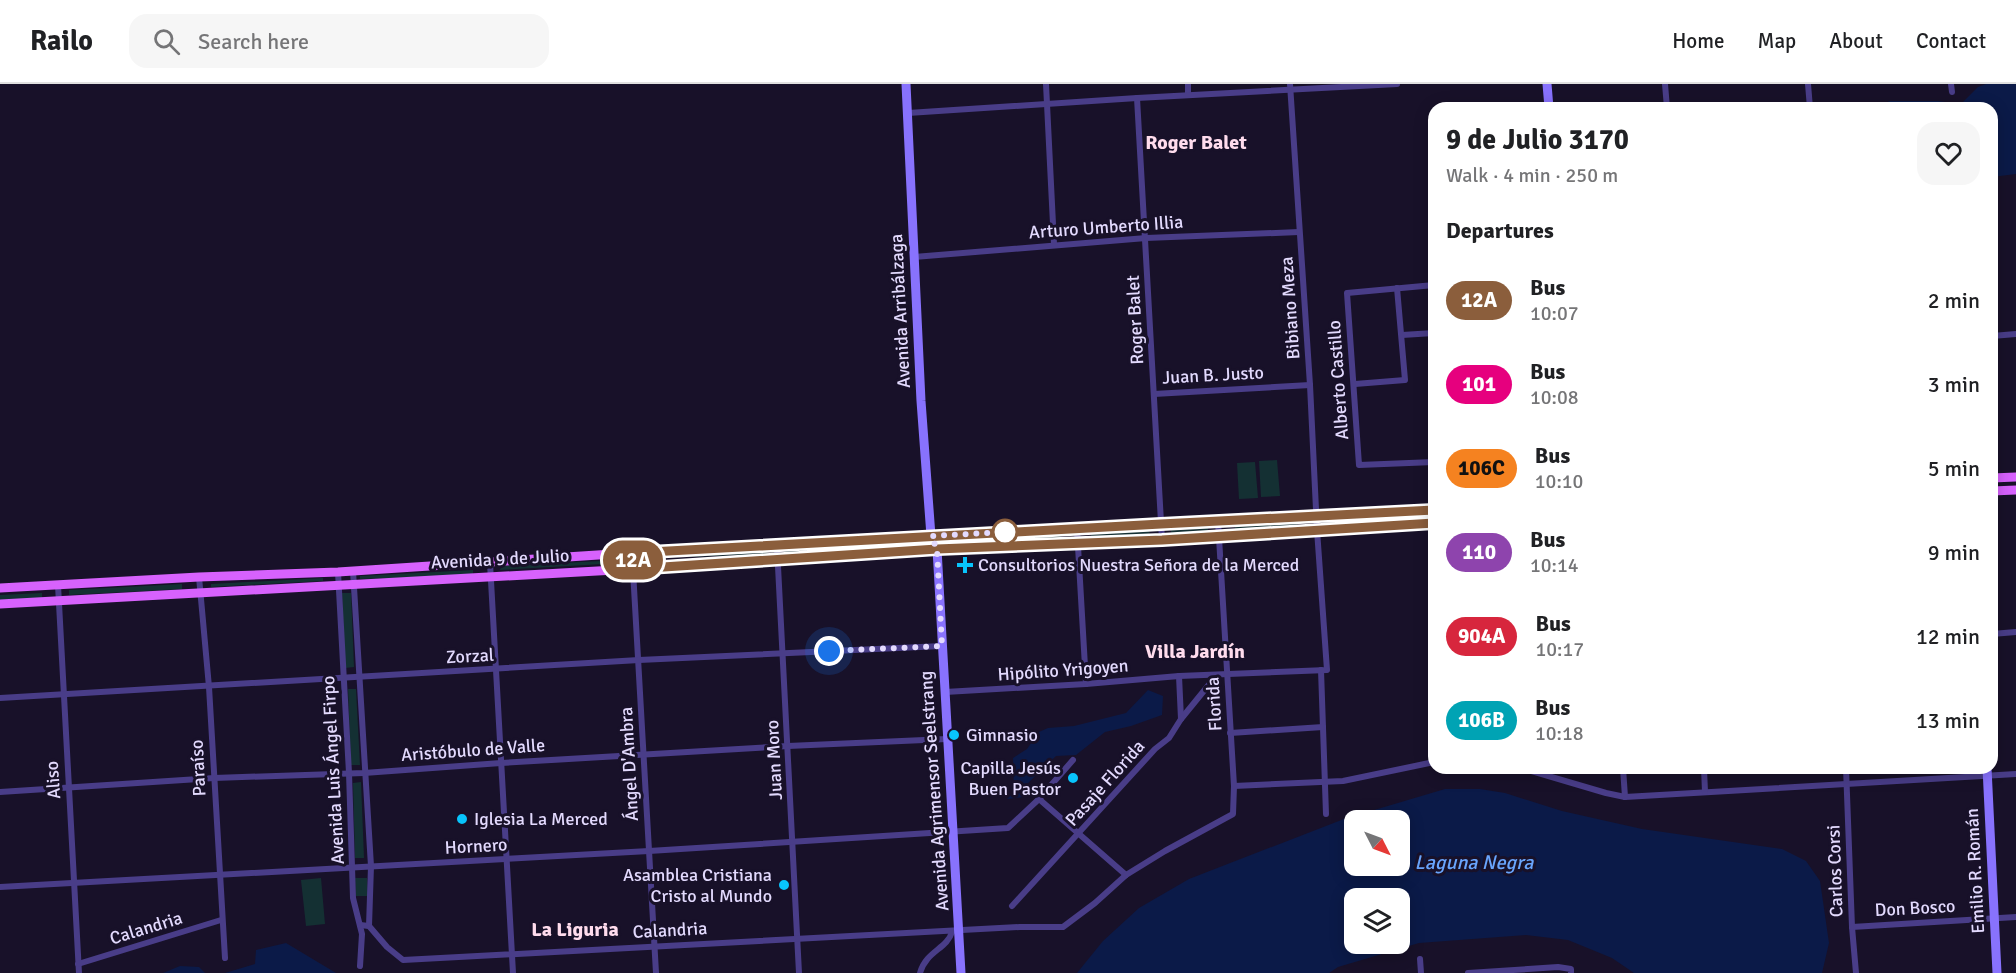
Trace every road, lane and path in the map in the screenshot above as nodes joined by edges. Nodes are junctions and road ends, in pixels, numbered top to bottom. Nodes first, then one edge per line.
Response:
1 (906, 84) edge
2 (1046, 84) edge
3 (1188, 84) edge
4 (1397, 84) edge
5 (1547, 84) edge
6 (1665, 84) edge
7 (1808, 84) edge
8 (1951, 84) edge
9 (1291, 87) edge
10 (1952, 92) dead end
11 (1188, 95) junction
12 (1137, 98) junction
13 (1548, 102) edge
14 (1666, 102) edge
15 (1810, 102) edge
16 (1047, 105) junction
17 (908, 113) junction
18 (1299, 232) junction
19 (1146, 238) junction
20 (1054, 244) junction
21 (914, 257) junction
22 (1428, 285) edge
23 (1397, 288) junction
24 (1428, 333) edge
25 (2016, 334) edge
26 (1402, 335) junction
27 (1998, 336) edge
28 (1355, 384) junction
29 (1310, 385) junction
30 (1154, 394) junction
31 (1428, 462) edge
32 (2016, 477) edge
33 (1998, 478) edge
34 (2016, 490) edge
35 (1998, 491) edge
36 (1428, 510) edge
37 (1317, 517) junction
38 (1218, 521) junction
39 (1428, 523) edge
40 (1161, 524) junction
41 (1077, 529) junction
42 (1317, 530) junction
43 (931, 536) junction
44 (1219, 536) junction
45 (1162, 540) junction
46 (1078, 542) junction
47 (777, 547) junction
48 (937, 549) junction
49 (632, 553) junction
50 (777, 560) junction
51 (490, 563) junction
52 (633, 569) junction
53 (353, 571) junction
54 (338, 572) junction
55 (490, 576) junction
56 (199, 577) junction
57 (354, 584) junction
58 (58, 585) junction
59 (338, 585) junction
60 (0, 588) edge
61 (200, 592) junction
62 (59, 601) junction
63 (0, 604) edge
64 (2016, 632) edge
65 (1998, 634) edge
66 (942, 646) junction
67 (783, 653) junction
68 (639, 660) junction
69 (495, 670) junction
70 (1324, 670) junction
71 (1179, 676) junction
72 (1216, 676) junction
73 (1228, 676) junction
74 (358, 678) junction
75 (344, 679) junction
76 (1086, 684) junction
77 (209, 687) junction
78 (945, 692) junction
79 (63, 695) junction
80 (0, 698) edge
81 (1181, 719) junction
82 (1323, 727) junction
83 (1230, 733) junction
84 (947, 739) junction
85 (788, 746) junction
86 (643, 756) junction
87 (1073, 760) dead end
88 (501, 763) junction
89 (1428, 763) edge
90 (1998, 772) edge
91 (349, 773) junction
92 (364, 773) junction
93 (1551, 774) edge
94 (1623, 774) edge
95 (1704, 774) edge
96 (1846, 774) edge
97 (1957, 774) edge
98 (1987, 774) edge
99 (2016, 774) edge
100 (214, 778) junction
101 (1325, 781) junction
102 (1846, 785) junction
103 (1234, 786) junction
104 (69, 787) junction
105 (0, 792) edge
106 (1705, 792) junction
107 (1624, 797) junction
108 (1039, 799) junction
109 (1233, 814) joint
110 (1326, 814) dead end
111 (953, 832) junction
112 (1079, 834) junction
113 (793, 842) junction
114 (649, 851) junction
115 (505, 859) junction
116 (352, 866) junction
117 (370, 866) junction
118 (219, 875) junction
119 (1126, 875) junction
120 (74, 883) junction
121 (0, 887) edge
122 (1012, 906) dead end
123 (2016, 917) edge
124 (1994, 918) junction
125 (221, 920) junction
126 (360, 925) junction
127 (369, 926) junction
128 (1852, 927) junction
129 (956, 932) junction
130 (798, 940) junction
131 (654, 946) junction
132 (512, 954) junction
133 (225, 958) dead end
134 (1420, 959) dead end
135 (78, 964) junction
136 (360, 966) dead end
137 (1571, 971) edge
138 (79, 973) edge
139 (513, 973) edge
140 (656, 973) edge
141 (800, 973) edge
142 (920, 973) edge
143 (961, 973) edge
144 (1420, 973) edge
145 (1468, 973) edge
146 (1856, 973) edge
147 (1997, 973) edge

1 - 17 street, Avenida Arribálzaga
2 - 16 street
3 - 11 street
4 - 9 street
5 - 13 street
6 - 14 street
7 - 15 street
8 - 10 street
9 - 11 street
9 - 18 street, Bibiano Meza
11 - 12 street
12 - 16 street
12 - 19 street, Roger Balet
16 - 17 street
16 - 20 street
17 - 21 street, Avenida Arribálzaga
18 - 19 street, Arturo Umberto Illia
18 - 29 street, Bibiano Meza
19 - 20 street, Arturo Umberto Illia
19 - 30 street, Roger Balet
20 - 21 street, Arturo Umberto Illia
21 - 43 street, Avenida Arribálzaga
22 - 23 street
23 - 26 street
23 - 28 street, Alberto Castillo
24 - 26 street
25 - 27 street
26 - 28 street
28 - 31 street, Alberto Castillo
29 - 30 street, Juan B. Justo
29 - 37 street, Bibiano Meza
30 - 40 street, Roger Balet
32 - 33 main road
34 - 35 main road
36 - 37 main road, Avenida 9 de Julio
37 - 38 main road, Avenida 9 de Julio
37 - 42 street, Bibiano Meza
38 - 40 main road, Avenida 9 de Julio
38 - 44 street, Florida
39 - 42 main road, Avenida 9 de Julio
40 - 41 main road, Avenida 9 de Julio
40 - 45 street, Roger Balet
41 - 43 main road, Avenida 9 de Julio
41 - 46 street
42 - 44 main road, Avenida 9 de Julio
42 - 70 street, Bibiano Meza
43 - 47 main road, Avenida 9 de Julio
43 - 48 street, Avenida Agrimensor Seelstrang
44 - 45 main road, Avenida 9 de Julio
44 - 73 street, Florida
45 - 46 main road, Avenida 9 de Julio
46 - 48 main road, Avenida 9 de Julio
46 - 76 street
47 - 49 main road, Avenida 9 de Julio
47 - 50 street, Juan Moro
48 - 50 main road, Avenida 9 de Julio
48 - 66 street, Avenida Agrimensor Seelstrang
49 - 51 main road, Avenida 9 de Julio
49 - 52 street, Ángel D'Ambra
50 - 52 main road, Avenida 9 de Julio
50 - 67 street, Juan Moro
51 - 53 main road, Avenida 9 de Julio
51 - 55 street
52 - 55 main road, Avenida 9 de Julio
52 - 68 street, Ángel D'Ambra
53 - 54 main road, Avenida 9 de Julio
53 - 57 street, Avenida Luis Ángel Firpo
54 - 56 main road, Avenida 9 de Julio
54 - 59 street, Avenida Luis Ángel Firpo
55 - 57 main road, Avenida 9 de Julio
55 - 69 street
56 - 58 main road, Avenida 9 de Julio
56 - 61 street, Paraíso
57 - 59 main road, Avenida 9 de Julio
57 - 74 street, Avenida Luis Ángel Firpo
58 - 60 main road, Avenida 9 de Julio
58 - 62 street, Aliso
59 - 61 main road, Avenida 9 de Julio
59 - 75 street, Avenida Luis Ángel Firpo
61 - 62 main road, Avenida 9 de Julio
61 - 77 street, Paraíso
62 - 63 main road, Avenida 9 de Julio
62 - 79 street, Aliso
64 - 65 street
66 - 67 street, Zorzal
66 - 78 street, Avenida Agrimensor Seelstrang
67 - 68 street, Zorzal
67 - 85 street, Juan Moro
68 - 69 street, Zorzal
68 - 86 street, Ángel D'Ambra
69 - 74 street, Zorzal
69 - 88 street
70 - 73 street, Hipólito Yrigoyen
70 - 82 street, Bibiano Meza
71 - 72 street, Hipólito Yrigoyen
71 - 76 street, Hipólito Yrigoyen
71 - 81 street
72 - 73 street, Hipólito Yrigoyen
72 - 81 street, Pasaje Florida
73 - 83 street, Florida
74 - 75 street, Zorzal
74 - 92 street, Avenida Luis Ángel Firpo
75 - 77 street, Zorzal
75 - 91 street, Avenida Luis Ángel Firpo
76 - 78 street, Hipólito Yrigoyen
77 - 79 street, Zorzal
77 - 100 street, Paraíso
78 - 84 street, Avenida Agrimensor Seelstrang
79 - 80 street, Zorzal
79 - 104 street, Aliso
81 - 112 street, Pasaje Florida
82 - 83 street
82 - 101 street, Bibiano Meza
83 - 103 street, Florida
84 - 85 street, Aristóbulo de Valle
84 - 111 street, Avenida Agrimensor Seelstrang
85 - 86 street, Aristóbulo de Valle
85 - 113 street, Juan Moro
86 - 88 street, Aristóbulo de Valle
86 - 114 street, Ángel D'Ambra
87 - 108 street, Hornero
88 - 92 street, Aristóbulo de Valle
88 - 115 street
89 - 101 street
90 - 99 street
91 - 92 street, Aristóbulo de Valle
91 - 100 street, Aristóbulo de Valle
91 - 116 street, Avenida Luis Ángel Firpo
92 - 117 street, Avenida Luis Ángel Firpo
93 - 107 street
94 - 107 street
95 - 106 street
96 - 102 street, Carlos Corsi
97 - 102 street
98 - 124 street, Emilio R. Román
100 - 104 street, Aristóbulo de Valle
100 - 118 street, Paraíso
101 - 103 street
101 - 110 street, Bibiano Meza
102 - 106 street
102 - 128 street, Carlos Corsi
103 - 109 street, Florida
104 - 105 street, Aristóbulo de Valle
104 - 120 street, Aliso
106 - 107 street
108 - 111 street, Hornero
108 - 112 street
109 - 119 street, Calandria
111 - 113 street, Hornero
111 - 129 street, Avenida Agrimensor Seelstrang
112 - 119 street
112 - 122 street, Pasaje Florida
113 - 114 street, Hornero
113 - 130 street, Juan Moro
114 - 115 street, Hornero
114 - 131 street, Ángel D'Ambra
115 - 117 street, Hornero
115 - 132 street
116 - 117 street, Hornero
116 - 118 street, Hornero
116 - 126 street, Avenida Luis Ángel Firpo
117 - 127 street, Avenida Luis Ángel Firpo
118 - 120 street, Hornero
118 - 125 street, Paraíso
119 - 129 street, Calandria
120 - 121 street, Hornero
120 - 135 street, Aliso
123 - 124 street, Don Bosco
124 - 128 street, Don Bosco
124 - 147 street, Emilio R. Román
125 - 133 street, Paraíso
125 - 135 street, Calandria
126 - 127 street
126 - 136 street, Avenida Luis Ángel Firpo
127 - 132 street, Calandria
128 - 146 street, Carlos Corsi
129 - 130 street, Calandria
129 - 142 street
129 - 143 street, Avenida Agrimensor Seelstrang
130 - 131 street, Calandria
130 - 141 street, Juan Moro
131 - 132 street, Calandria
131 - 140 street, Ángel D'Ambra
132 - 139 street
134 - 144 street
135 - 138 street, Aliso
137 - 145 street

